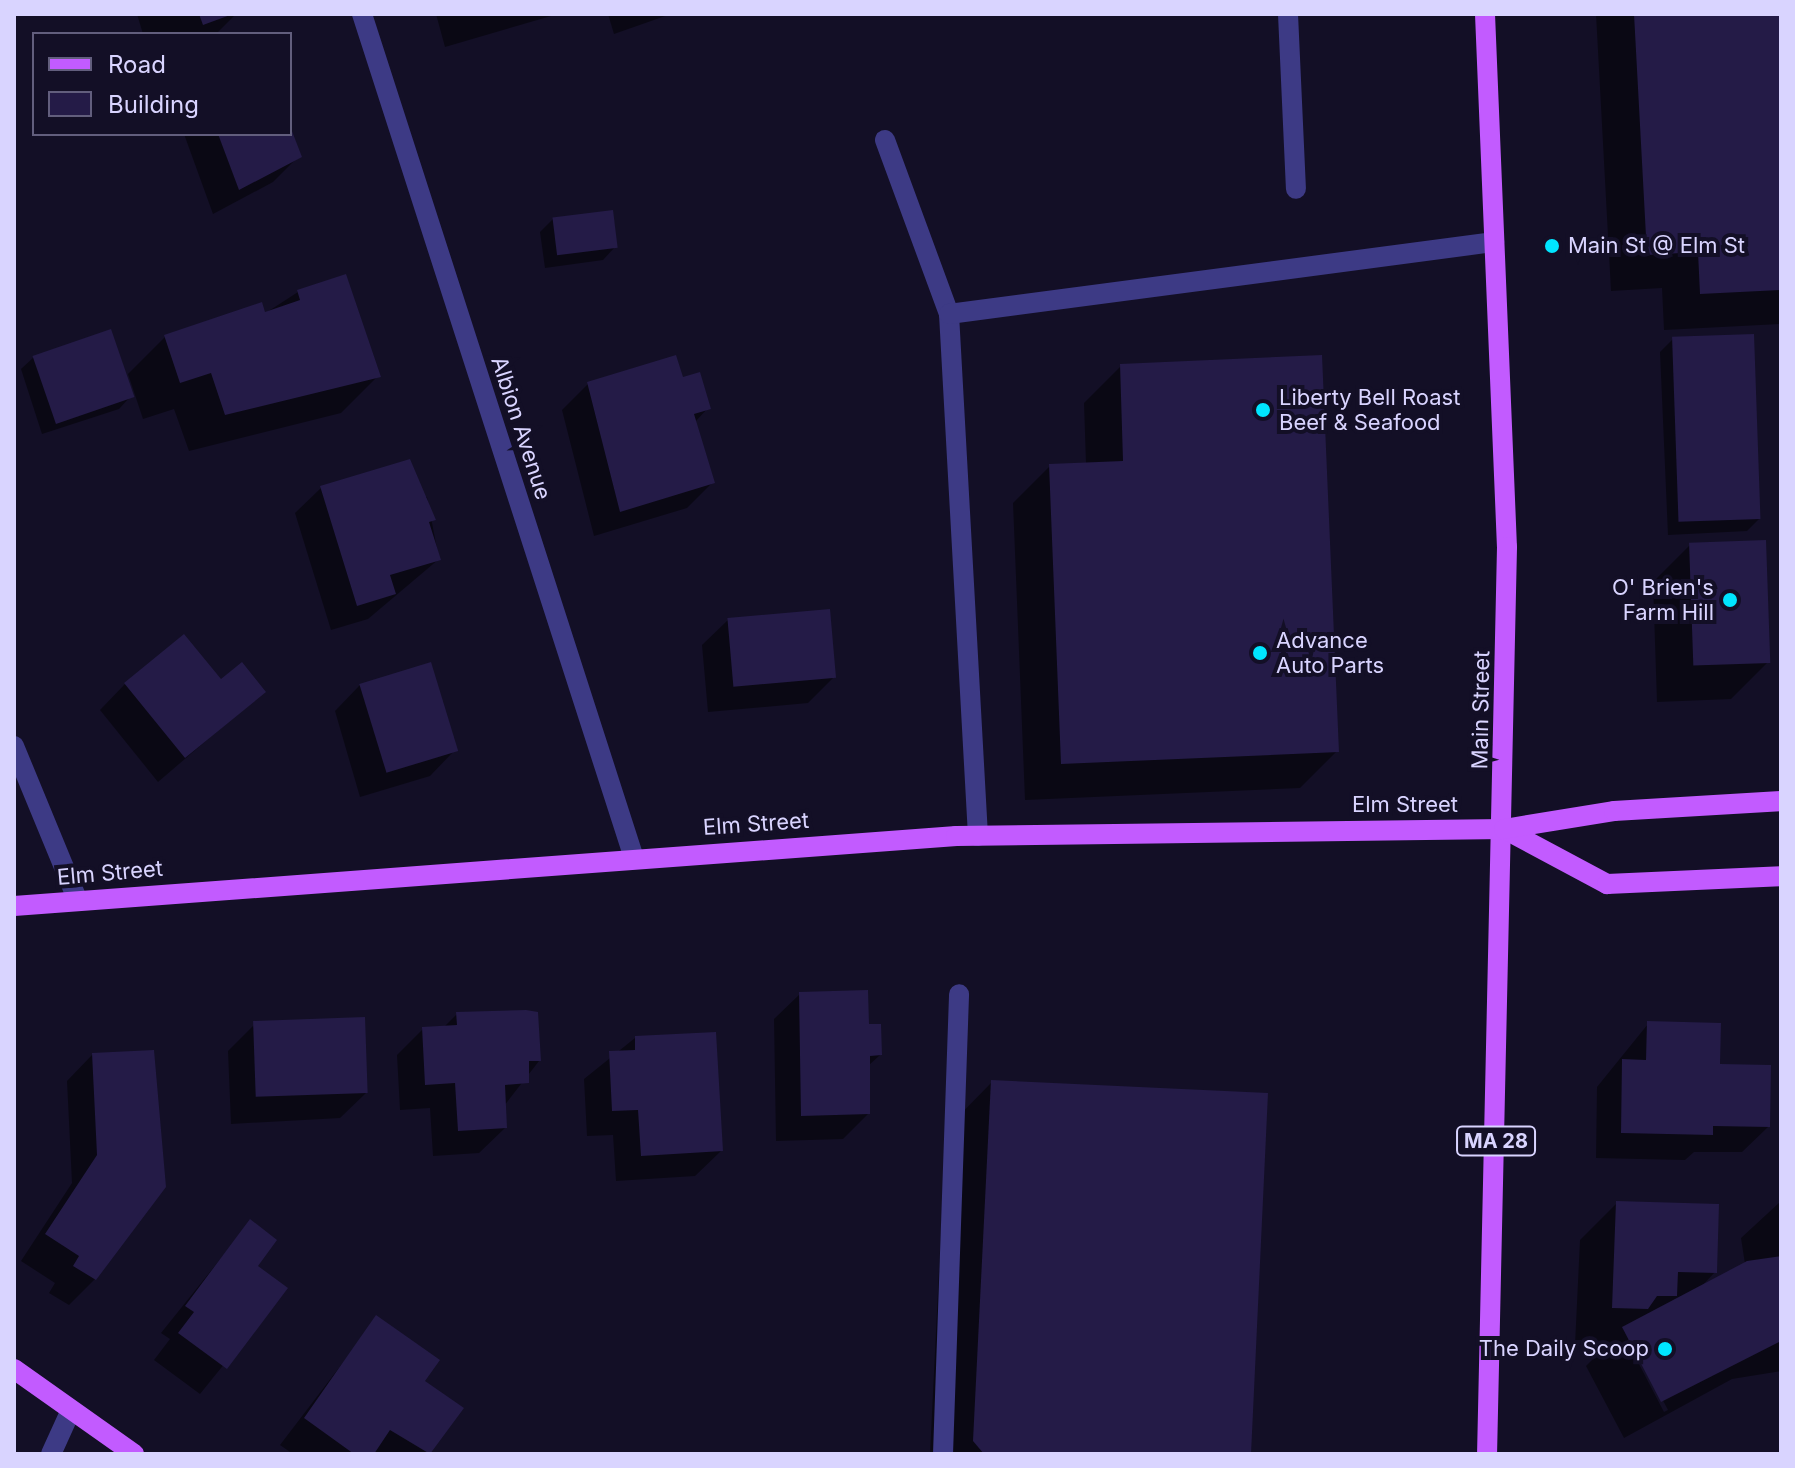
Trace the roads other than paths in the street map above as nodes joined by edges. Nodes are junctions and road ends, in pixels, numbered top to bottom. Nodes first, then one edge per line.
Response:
1 (362, 14) edge
2 (1288, 14) edge
3 (1485, 14) edge
4 (885, 140) dead end
5 (1296, 189) dead end
6 (1494, 242) junction
7 (949, 314) junction
8 (14, 746) edge
9 (1781, 801) edge
10 (1504, 829) junction
11 (978, 836) junction
12 (634, 858) junction
13 (1781, 876) edge
14 (77, 899) junction
15 (14, 906) edge
16 (959, 994) dead end
17 (14, 1369) edge
18 (71, 1410) junction
19 (51, 1454) edge
20 (134, 1454) edge
21 (943, 1454) edge
22 (1487, 1454) edge

1 - 12 street, Albion Avenue
2 - 5 street
3 - 6 main road, Main Street / MA 28
4 - 7 street
6 - 7 street
6 - 10 main road, Main Street / MA 28
7 - 11 street
8 - 14 street
9 - 10 main road, Elm Street
10 - 11 main road, Elm Street
10 - 13 main road, Elm Street
10 - 22 main road, Main Street / MA 28
11 - 12 main road, Elm Street
12 - 14 main road, Elm Street
14 - 15 main road, Elm Street
16 - 21 street
17 - 18 main road
18 - 19 street
18 - 20 main road

